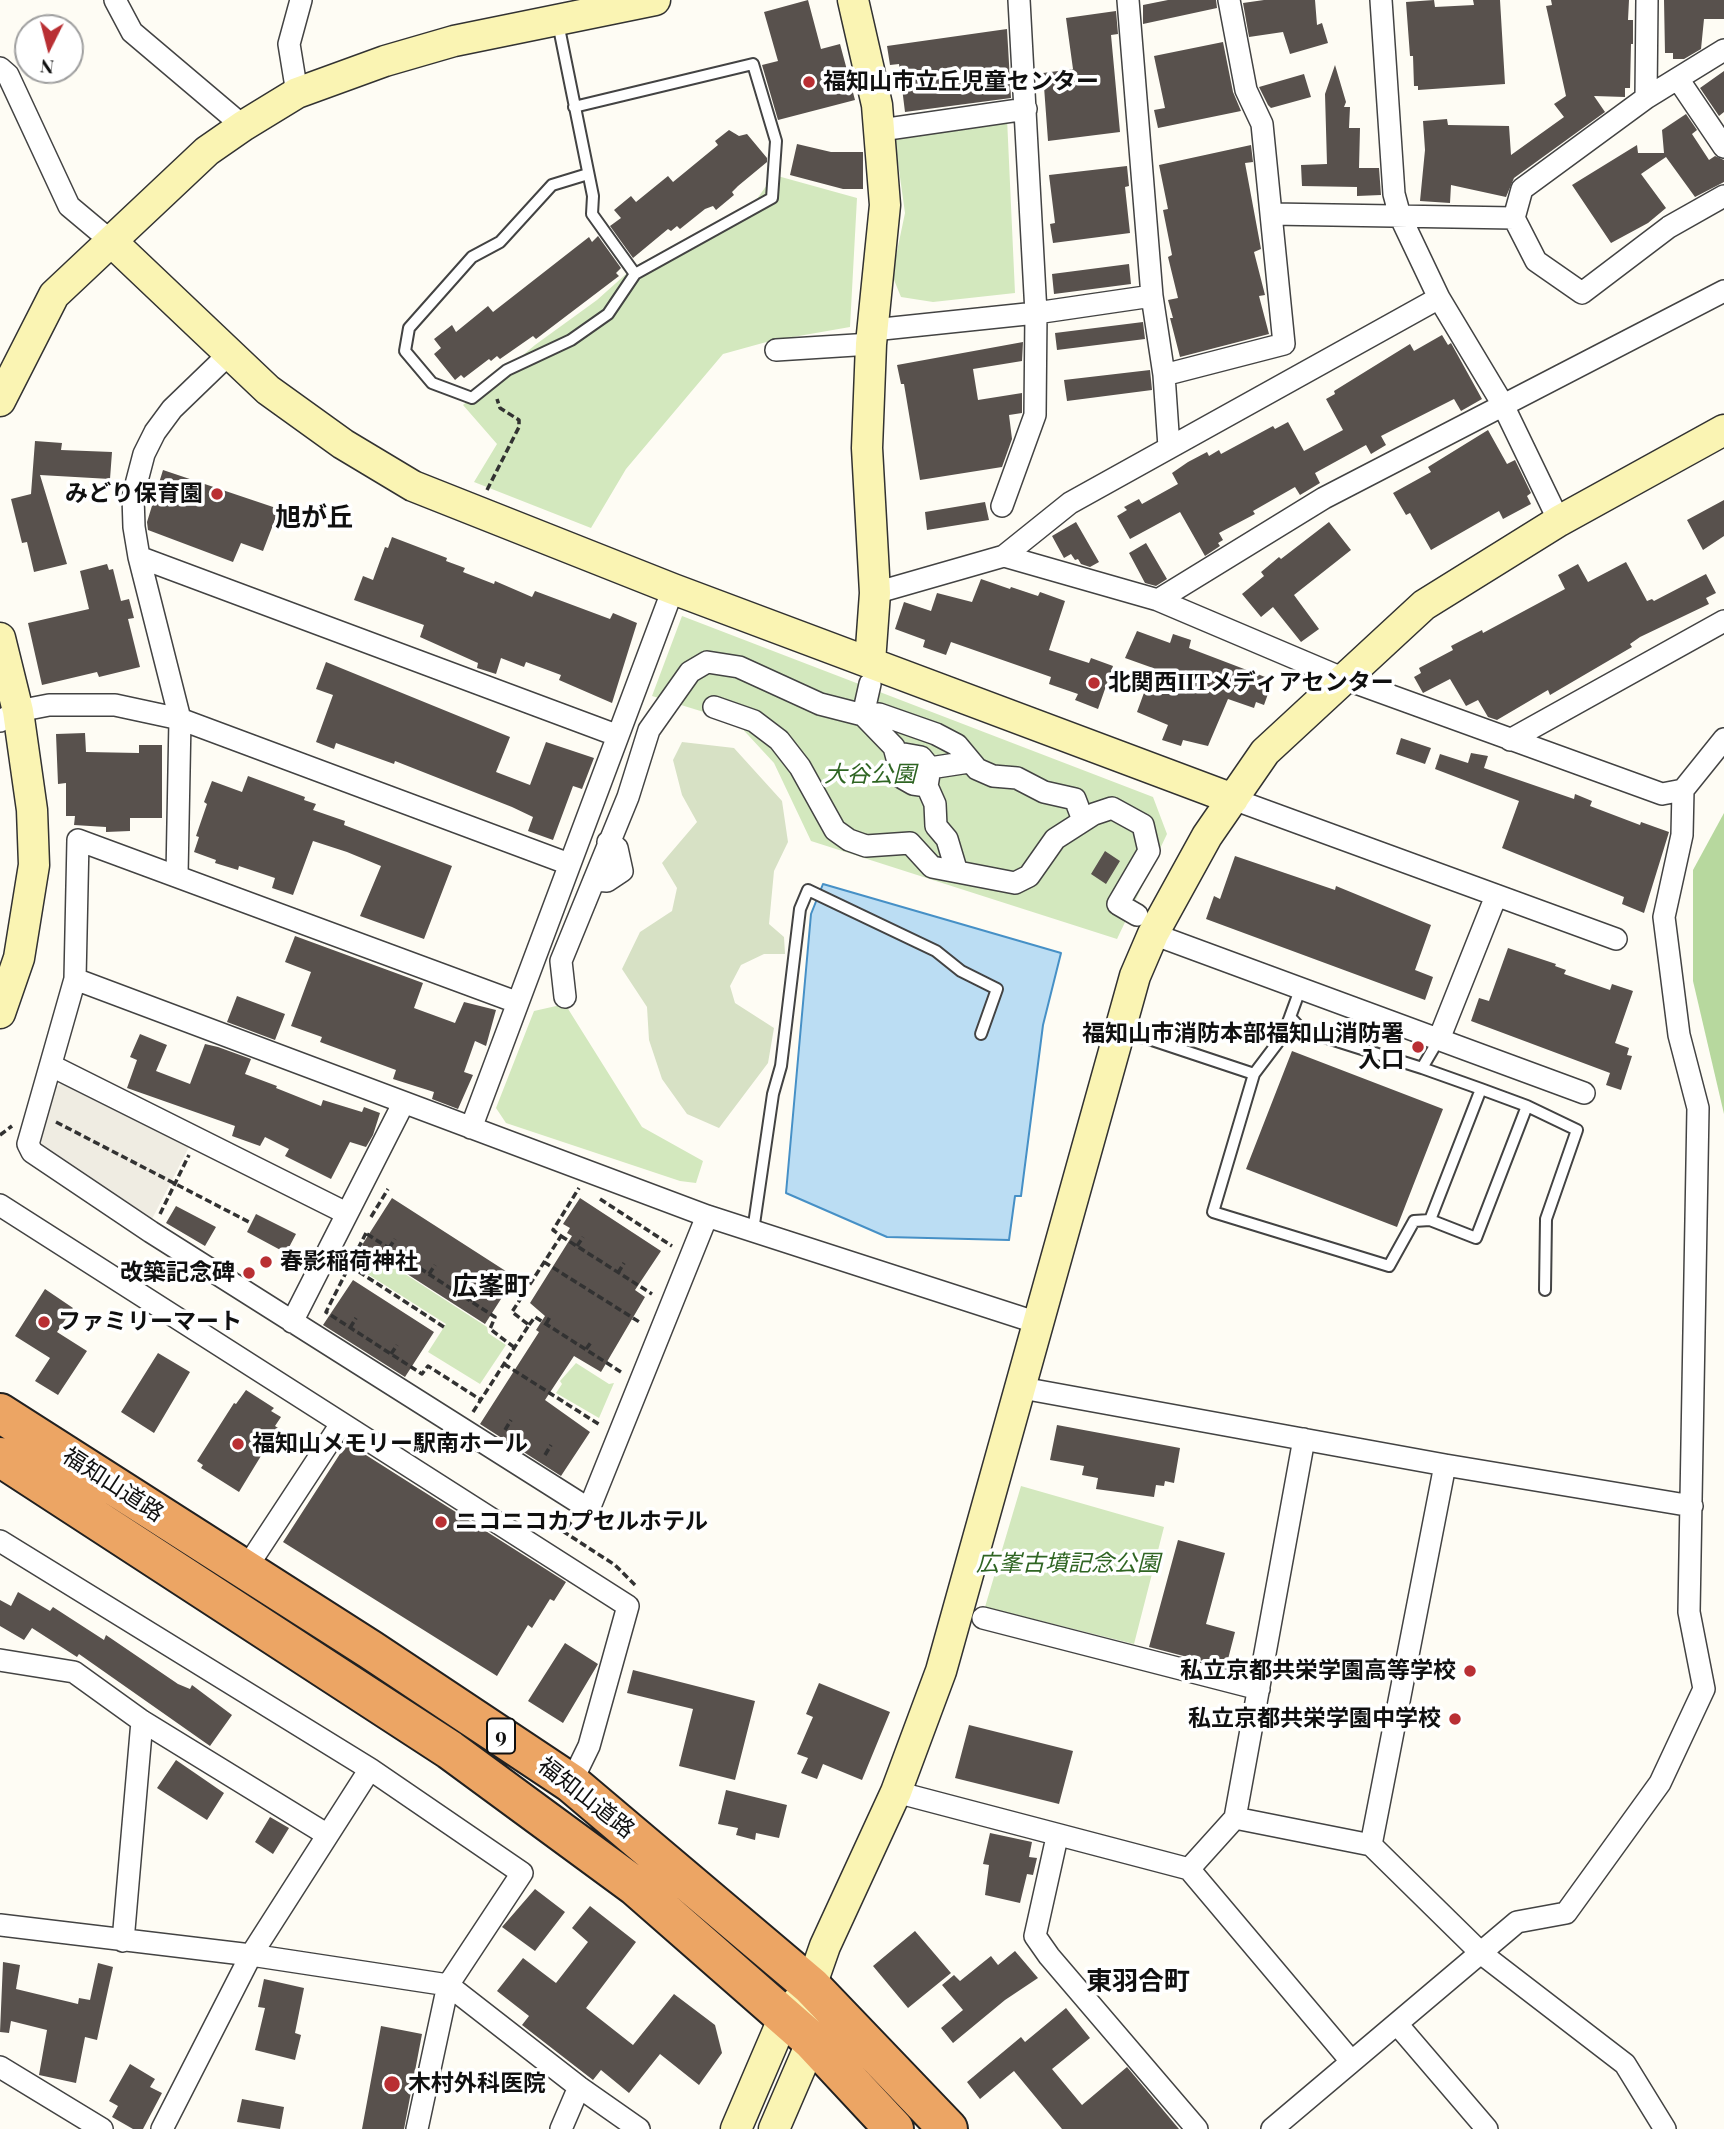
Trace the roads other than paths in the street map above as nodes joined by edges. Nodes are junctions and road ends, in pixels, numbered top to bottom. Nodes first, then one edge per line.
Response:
1 (114, 0) edge
2 (301, 0) edge
3 (655, 0) edge
4 (853, 0) edge
5 (1019, 0) edge
6 (1128, 0) edge
7 (1229, 0) edge
8 (1381, 0) edge
9 (1647, 0) edge
10 (557, 20) junction
11 (1724, 50) edge
12 (0, 68) edge
13 (1678, 79) junction
14 (297, 93) junction
15 (1646, 97) junction
16 (574, 107) junction
17 (1026, 109) junction
18 (243, 126) junction
19 (881, 130) junction
20 (1724, 147) edge
21 (588, 174) junction
22 (1724, 196) edge
23 (1272, 214) junction
24 (1400, 216) junction
25 (1514, 218) junction
26 (112, 242) junction
27 (635, 274) junction
28 (1724, 291) edge
29 (1152, 296) junction
30 (1439, 298) junction
31 (1036, 313) junction
32 (872, 337) junction
33 (776, 350) dead end
34 (229, 354) junction
35 (8, 362) edge
36 (1164, 375) junction
37 (0, 401) edge
38 (1502, 403) junction
39 (1724, 430) edge
40 (1169, 447) junction
41 (1002, 506) dead end
42 (1559, 521) junction
43 (1004, 556) junction
44 (139, 557) junction
45 (673, 589) junction
46 (875, 593) junction
47 (1158, 600) junction
48 (1724, 621) edge
49 (0, 638) edge
50 (870, 673) junction
51 (1342, 678) junction
52 (715, 707) dead end
53 (863, 715) junction
54 (9, 716) edge
55 (180, 719) junction
56 (616, 735) junction
57 (1510, 740) junction
58 (1724, 740) edge
59 (969, 762) junction
60 (928, 777) junction
61 (1683, 790) junction
62 (1233, 799) junction
63 (1083, 820) junction
64 (936, 827) junction
65 (918, 853) junction
66 (569, 863) junction
67 (956, 869) junction
68 (177, 876) junction
69 (1496, 896) junction
70 (1144, 925) junction
71 (1616, 939) dead end
72 (75, 979) junction
73 (1301, 986) junction
74 (565, 997) dead end
75 (516, 1002) junction
76 (0, 1013) edge
77 (1290, 1017) junction
78 (1117, 1033) junction
79 (981, 1034) dead end
80 (1439, 1039) junction
81 (52, 1066) junction
82 (1422, 1068) junction
83 (1254, 1074) junction
84 (1480, 1089) junction
85 (1584, 1093) dead end
86 (403, 1104) junction
87 (1527, 1106) junction
88 (471, 1128) junction
89 (0, 1205) edge
90 (346, 1213) junction
91 (707, 1216) junction
92 (1430, 1220) junction
93 (753, 1231) junction
94 (1545, 1290) dead end
95 (292, 1322) junction
96 (1038, 1323) junction
97 (1022, 1388) junction
98 (0, 1413) edge
99 (341, 1423) junction
100 (1304, 1438) junction
101 (0, 1457) edge
102 (1445, 1465) junction
103 (1692, 1506) junction
104 (0, 1541) edge
105 (245, 1570) junction
106 (983, 1618) dead end
107 (0, 1660) edge
108 (1259, 1689) junction
109 (142, 1721) junction
110 (370, 1769) junction
111 (571, 1783) junction
112 (896, 1792) junction
113 (1235, 1818) junction
114 (326, 1834) junction
115 (1057, 1837) junction
116 (1371, 1844) junction
117 (1189, 1869) junction
118 (0, 1925) edge
119 (123, 1941) junction
120 (1482, 1954) junction
121 (251, 1955) junction
122 (448, 1984) junction
123 (811, 1986) junction
124 (1397, 2024) junction
125 (798, 2029) junction
126 (1351, 2061) junction
127 (0, 2067) edge
128 (579, 2087) junction
129 (1281, 2126) edge
130 (102, 2129) edge
131 (162, 2129) edge
132 (417, 2129) edge
133 (561, 2129) edge
134 (639, 2129) edge
135 (736, 2129) edge
136 (774, 2129) edge
137 (894, 2129) edge
138 (948, 2129) edge
139 (1197, 2129) edge
140 (1487, 2129) edge
141 (1665, 2129) edge

1 - 18 street
2 - 14 street
3 - 10 street
4 - 19 street
5 - 17 street
6 - 29 street
7 - 23 street
8 - 24 street
9 - 15 street
10 - 14 street
10 - 16 lane
11 - 13 street
12 - 26 street
13 - 15 street
13 - 20 street
14 - 18 street
15 - 25 street
16 - 21 lane
16 - 27 lane
17 - 19 street
17 - 31 street
18 - 26 street
19 - 32 street
21 - 27 lane
21 - 27 lane
22 - 25 street
23 - 24 street
23 - 36 street
24 - 25 street
24 - 30 street
26 - 34 street
26 - 35 street
28 - 38 street
29 - 31 street
29 - 36 street
30 - 38 street
30 - 40 street
31 - 32 street
31 - 41 street
32 - 33 street
32 - 46 street
34 - 44 street
34 - 45 street
35 - 37 street
36 - 40 street
38 - 42 street
38 - 47 street
39 - 42 street
40 - 43 street
42 - 51 street
43 - 46 street
43 - 47 street
44 - 55 street
44 - 56 street
45 - 50 street
45 - 56 street
46 - 50 street
47 - 51 street
48 - 57 street
49 - 54 street
50 - 53 street
50 - 62 street
51 - 57 street
51 - 62 street
52 - 65 street
53 - 59 street
53 - 60 street
53 - 74 street
54 - 55 street
54 - 76 street
55 - 66 street
55 - 68 street
56 - 66 street
57 - 61 street
58 - 61 street
59 - 60 street
59 - 63 street
60 - 64 street
61 - 103 street
62 - 69 street
62 - 70 street
63 - 67 street
63 - 70 street
64 - 65 street
64 - 67 street
65 - 67 street
66 - 75 street
68 - 72 street
68 - 75 street
69 - 71 street
69 - 80 street
70 - 73 street
70 - 78 street
72 - 81 street
72 - 86 street
73 - 77 lane
73 - 80 street
75 - 88 street
77 - 82 lane
77 - 83 lane
78 - 83 lane
78 - 96 street
79 - 93 lane
80 - 82 lane
80 - 85 street
81 - 90 street
81 - 95 street
82 - 84 lane
83 - 92 lane
84 - 87 lane
84 - 92 lane
86 - 88 street
86 - 90 street
87 - 92 lane
87 - 94 lane
88 - 91 street
89 - 99 street
90 - 95 street
91 - 93 street
91 - 95 street
93 - 96 street
96 - 97 street
97 - 100 street
97 - 112 street
98 - 105 highway, 福知山道路 / 9
99 - 105 street
99 - 111 street
100 - 102 street
100 - 108 street
101 - 125 highway, 福知山道路 / 9
102 - 103 street
102 - 116 street
103 - 120 street
104 - 110 street
105 - 111 highway, 福知山道路 / 9
106 - 108 street
107 - 109 street
108 - 113 street
109 - 114 street
109 - 119 street
110 - 114 street
110 - 122 street
111 - 123 highway, 福知山道路 / 9
112 - 115 street
112 - 123 street
113 - 116 street
113 - 117 street
114 - 121 street
115 - 117 street
115 - 139 street
116 - 120 street
117 - 126 street
118 - 119 street
119 - 121 street
120 - 124 street
120 - 141 street
121 - 122 street
121 - 131 street
122 - 128 street
122 - 132 street
123 - 125 street
123 - 138 highway, 福知山道路 / 9
124 - 126 street
124 - 140 street
125 - 135 street
125 - 136 street
125 - 137 highway, 福知山道路 / 9
126 - 129 street
127 - 130 street
128 - 133 street
128 - 134 street

